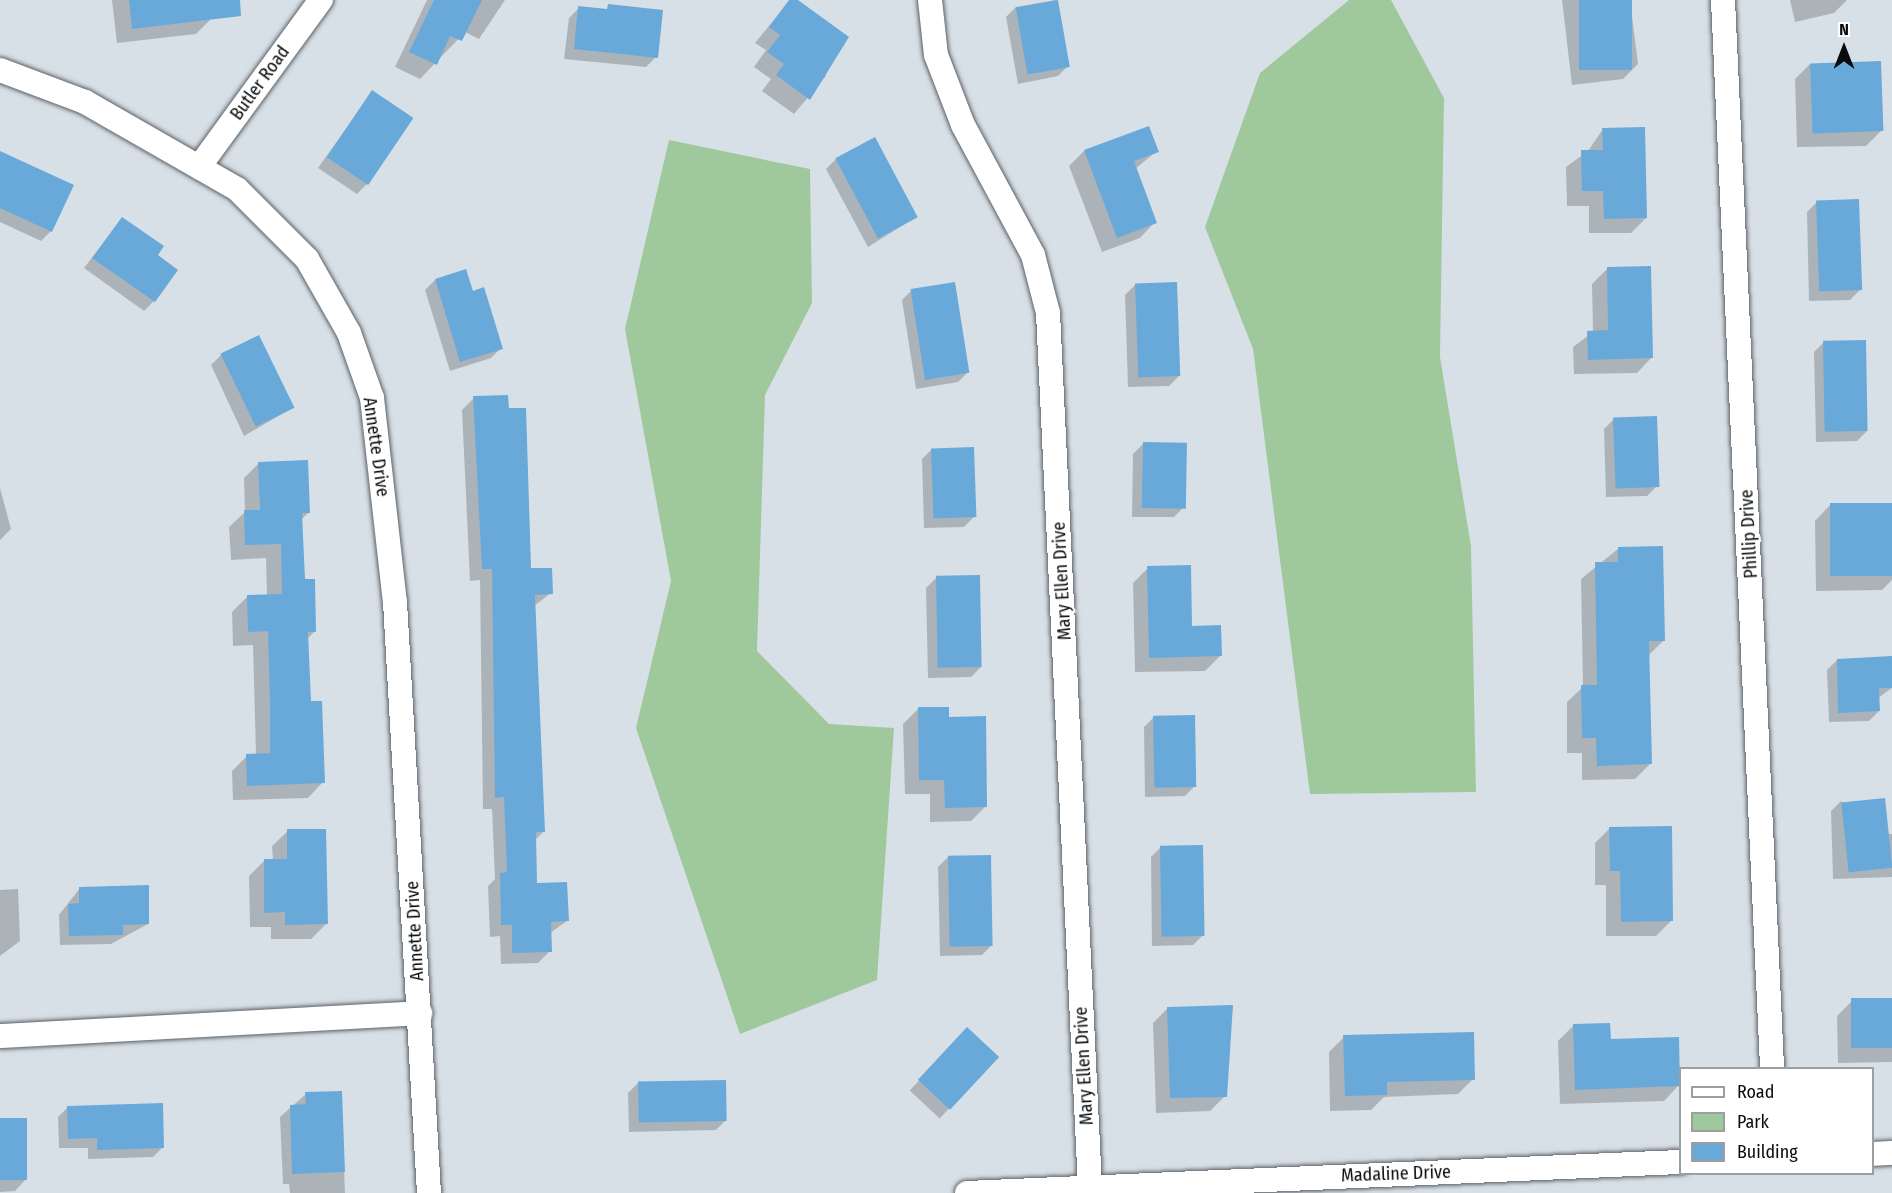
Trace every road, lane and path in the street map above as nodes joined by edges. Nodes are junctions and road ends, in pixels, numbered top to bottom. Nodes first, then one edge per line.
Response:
1 (321, 0) edge
2 (930, 0) edge
3 (1723, 0) edge
4 (0, 70) edge
5 (199, 167) junction
6 (420, 1013) junction
7 (0, 1036) edge
8 (1772, 1067) edge
9 (1892, 1153) edge
10 (1874, 1154) edge
11 (1679, 1162) edge
12 (1090, 1187) junction
13 (429, 1193) edge
14 (967, 1193) edge

1 - 5 street, Butler Road
2 - 12 street, Mary Ellen Drive
3 - 8 street, Phillip Drive
4 - 5 street, Annette Drive
5 - 6 street, Annette Drive
6 - 7 street
6 - 13 street, Annette Drive
9 - 10 street
11 - 12 street, Madaline Drive
12 - 14 street, Madaline Drive

